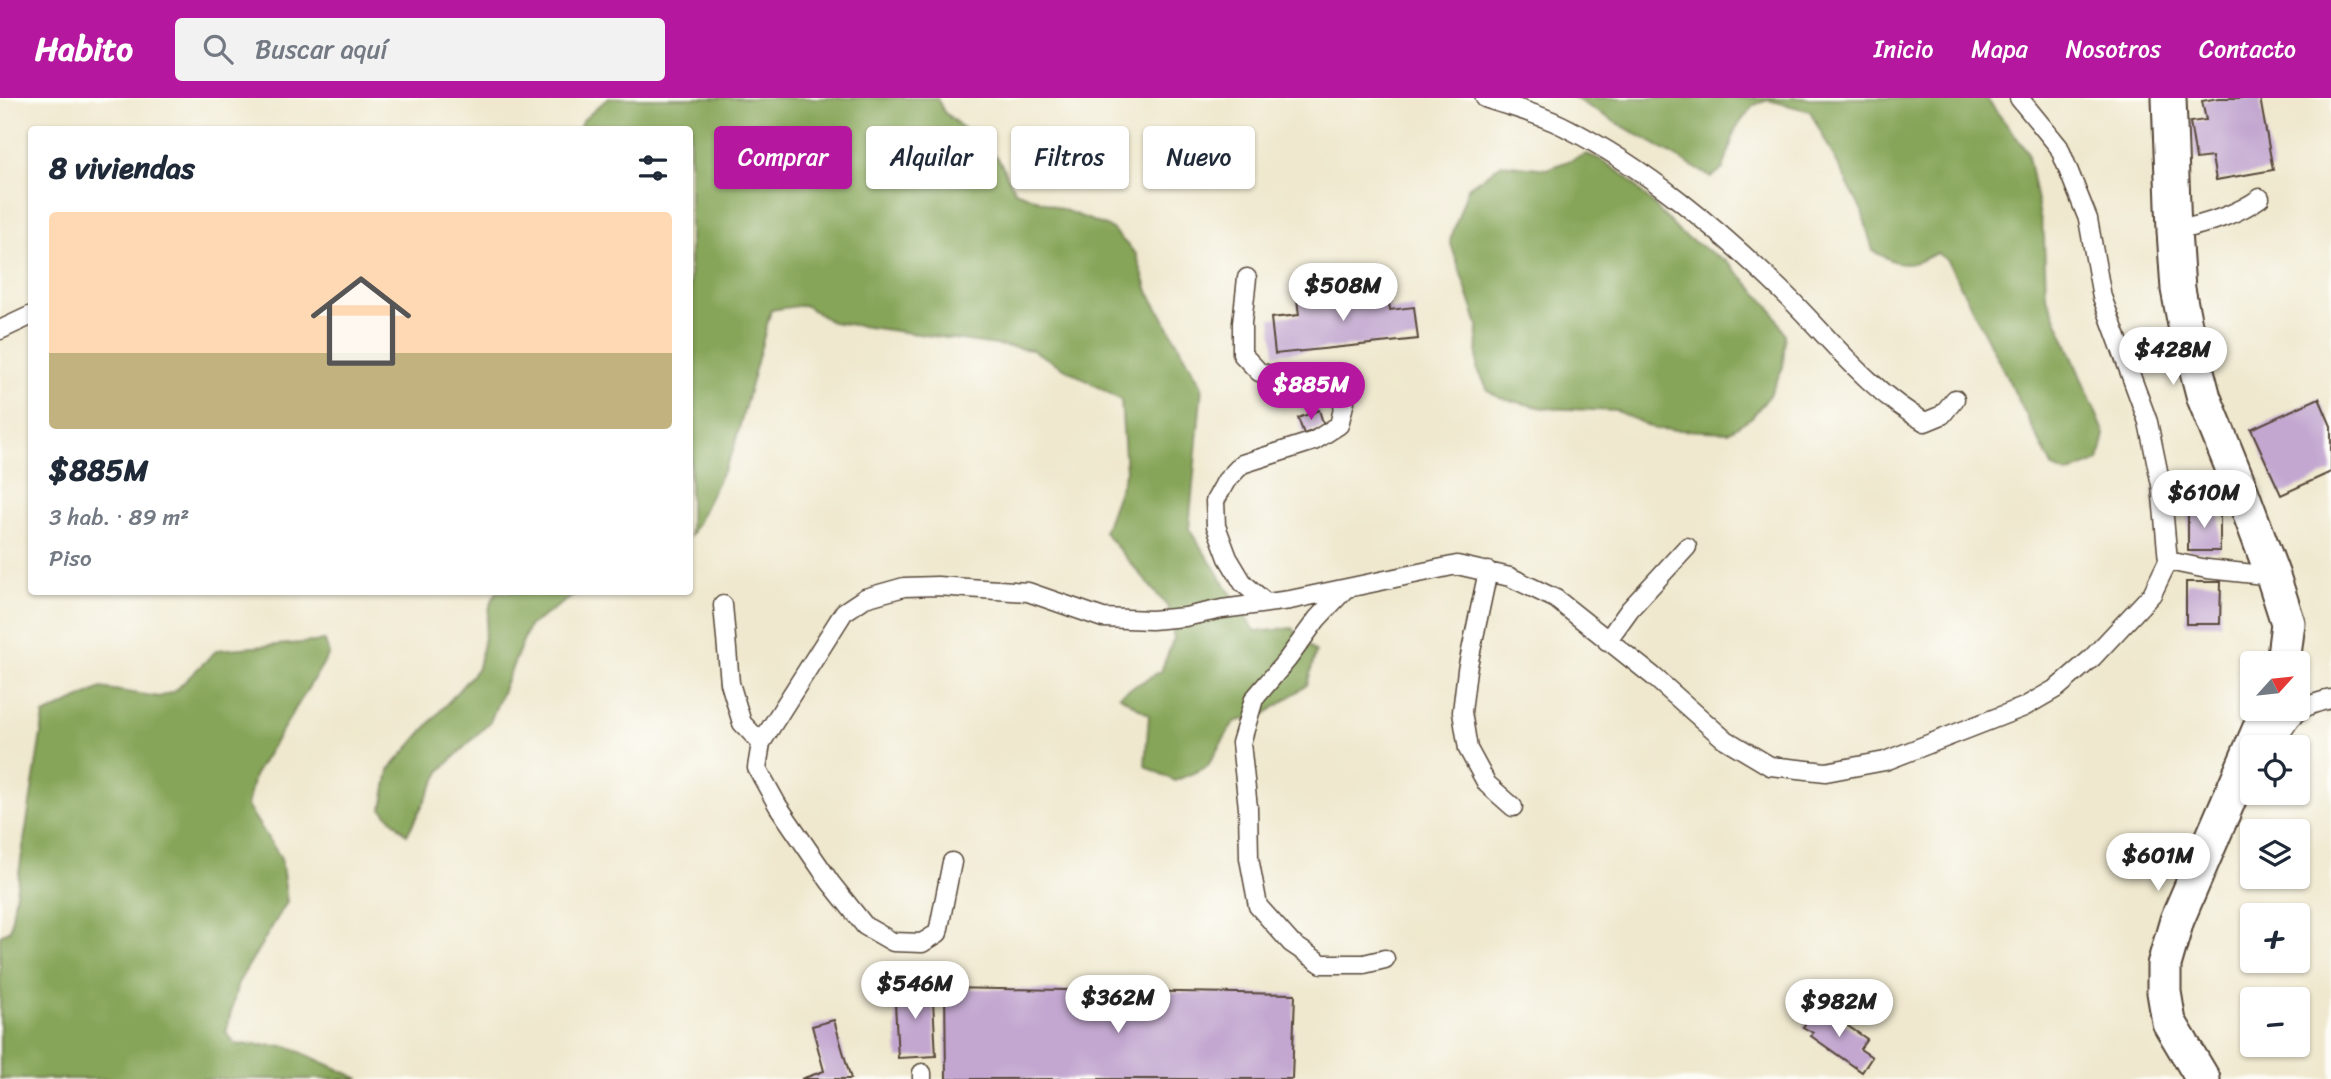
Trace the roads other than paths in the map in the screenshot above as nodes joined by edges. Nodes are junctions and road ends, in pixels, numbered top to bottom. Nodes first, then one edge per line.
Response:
1 (1485, 98) edge
2 (2019, 98) edge
3 (2169, 98) edge
4 (2260, 198) dead end
5 (2174, 232) junction
6 (1247, 278) dead end
7 (28, 317) edge
8 (0, 330) edge
9 (1955, 399) dead end
10 (1687, 547) dead end
11 (2168, 561) junction
12 (1488, 571) junction
13 (2273, 576) junction
14 (1345, 589) junction
15 (1266, 603) junction
16 (723, 605) dead end
17 (1608, 641) junction
18 (2284, 651) edge
19 (2331, 699) edge
20 (2263, 721) edge
21 (2280, 735) edge
22 (761, 743) junction
23 (2240, 801) edge
24 (1513, 807) dead end
25 (2202, 858) junction
26 (952, 862) dead end
27 (1385, 959) dead end
28 (2203, 1079) edge

1 - 9 lane
2 - 11 lane
3 - 5 street
4 - 5 lane
5 - 13 street
6 - 15 lane
7 - 8 lane
10 - 17 lane
11 - 13 lane
11 - 17 lane
12 - 14 lane
12 - 17 lane
12 - 24 lane
13 - 18 street
14 - 15 lane
14 - 27 lane
15 - 22 lane
16 - 22 lane
19 - 21 lane
20 - 25 street
22 - 26 lane
23 - 25 lane
25 - 28 street

